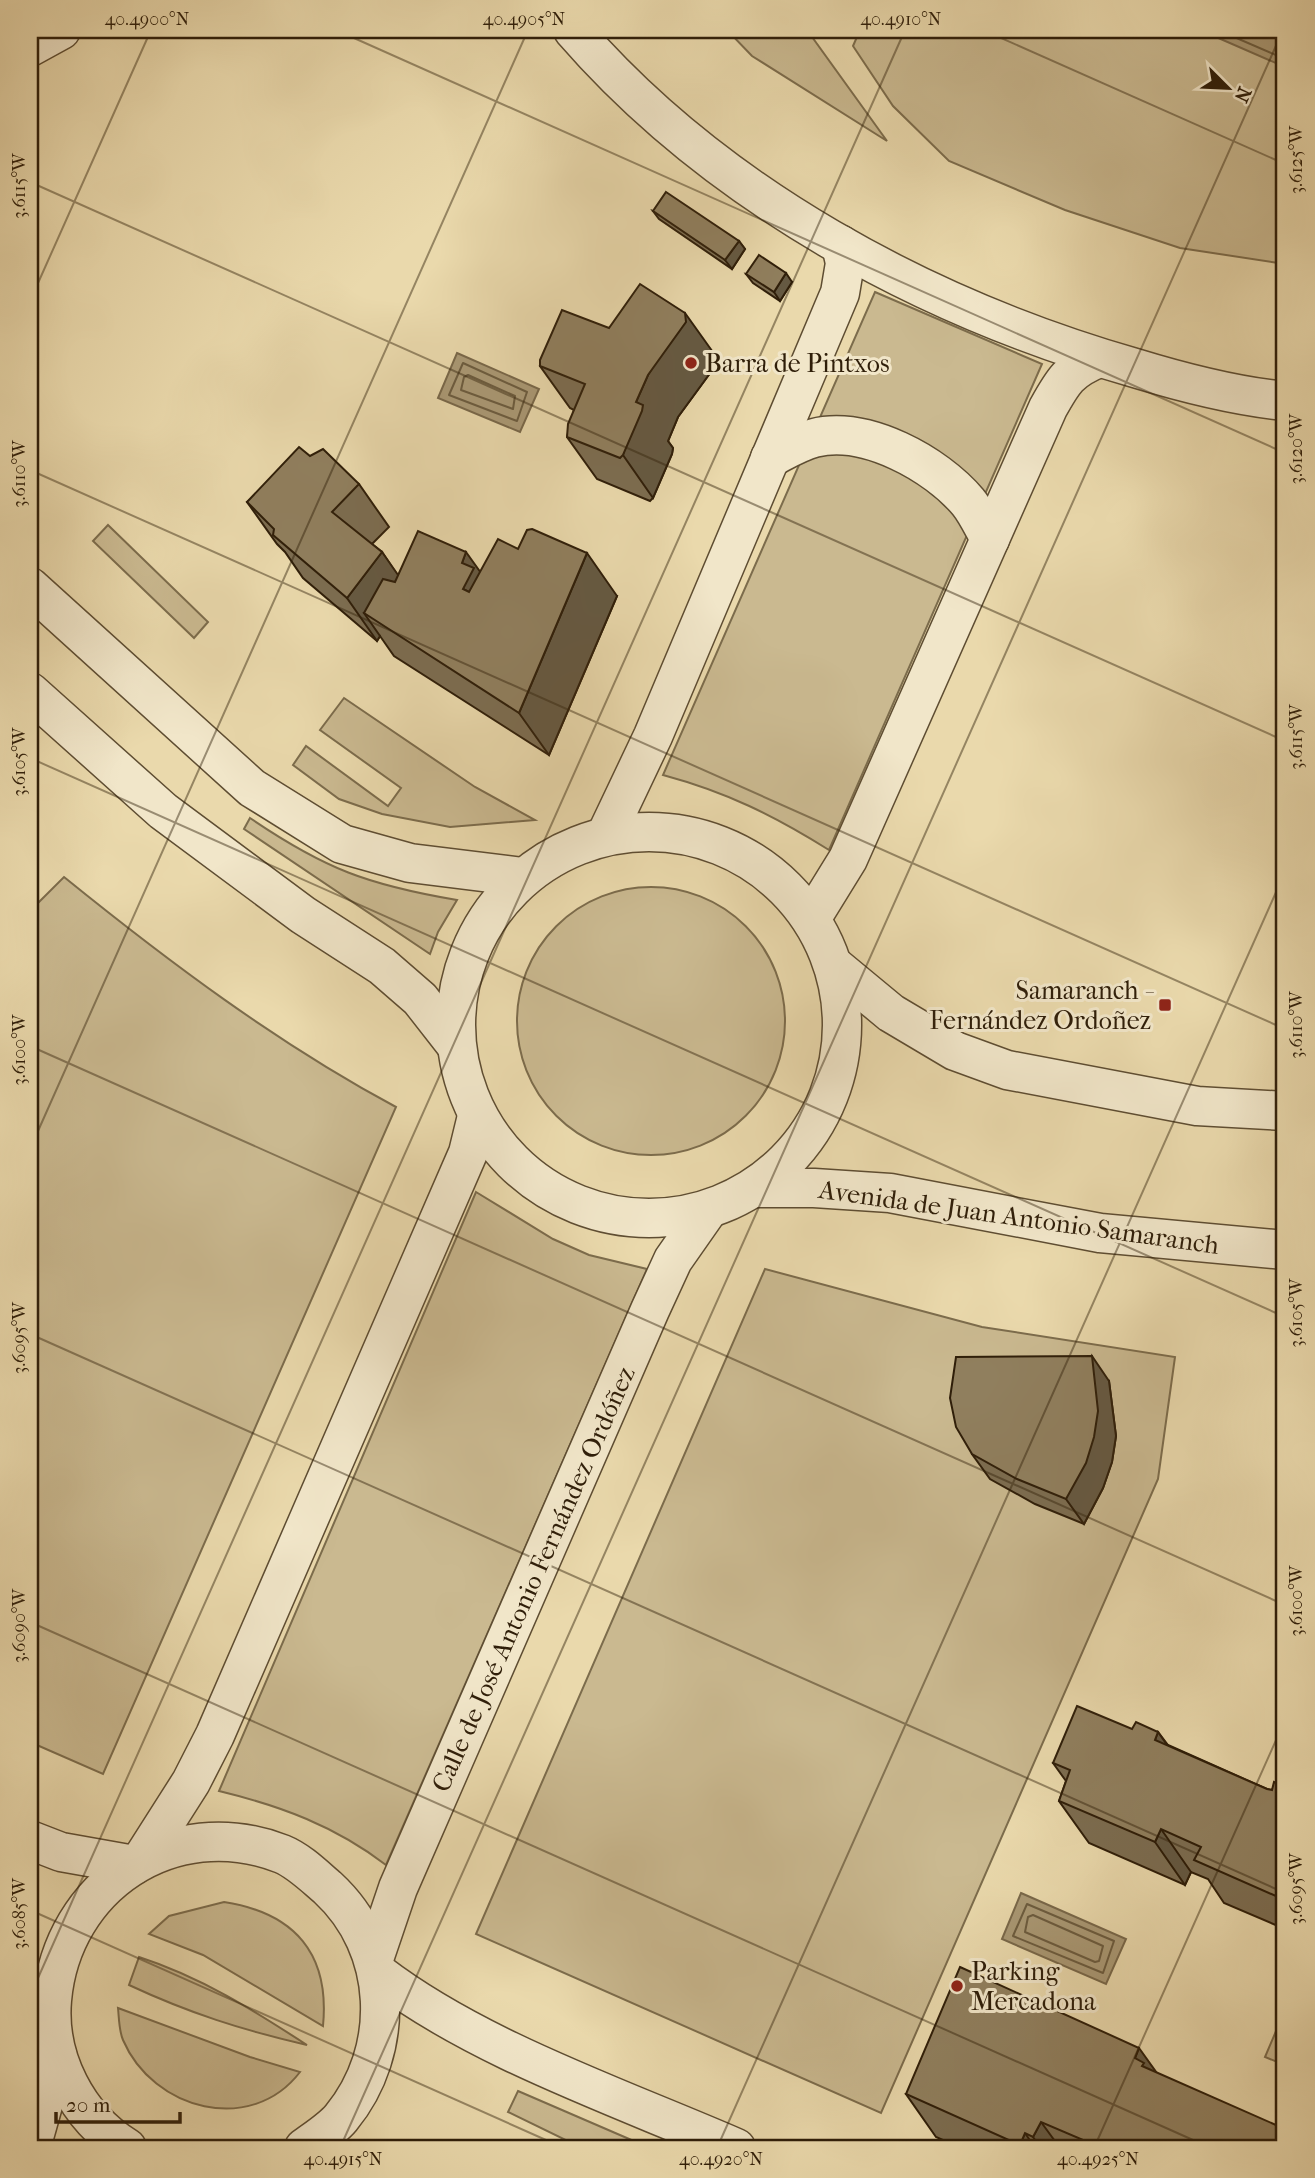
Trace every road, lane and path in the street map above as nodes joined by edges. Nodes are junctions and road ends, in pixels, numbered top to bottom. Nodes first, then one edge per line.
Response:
1 (61, 30) edge
2 (573, 30) edge
3 (30, 47) edge
4 (841, 245) junction
5 (1099, 358) junction
6 (1285, 401) edge
7 (770, 458) junction
8 (990, 539) junction
9 (30, 587) edge
10 (30, 692) edge
11 (606, 835) junction
12 (523, 877) junction
13 (811, 919) junction
14 (833, 965) junction
15 (456, 1045) junction
16 (1285, 1111) edge
17 (477, 1116) junction
18 (754, 1188) junction
19 (708, 1210) junction
20 (1285, 1250) edge
21 (30, 1840) edge
22 (138, 1862) junction
23 (376, 1965) junction
24 (46, 2027) edge
25 (31, 2148) edge
26 (127, 2148) edge
27 (304, 2148) edge
28 (736, 2148) edge

1 - 3 street
2 - 4 street
4 - 5 street
4 - 7 street
5 - 6 street
5 - 8 street
7 - 8 street
7 - 11 street
8 - 13 street
9 - 12 street
10 - 15 street
11 - 12 street
11 - 13 street
12 - 15 street
13 - 14 street
14 - 16 street
14 - 18 street
15 - 17 street
17 - 19 street
17 - 22 street
18 - 19 street
18 - 20 street, Avenida de Juan Antonio Samaranch
19 - 23 street, Calle de José Antonio Fernández Ordóñez
21 - 22 street
22 - 23 street
22 - 24 street
23 - 27 street
23 - 28 street
24 - 25 street
24 - 26 street

